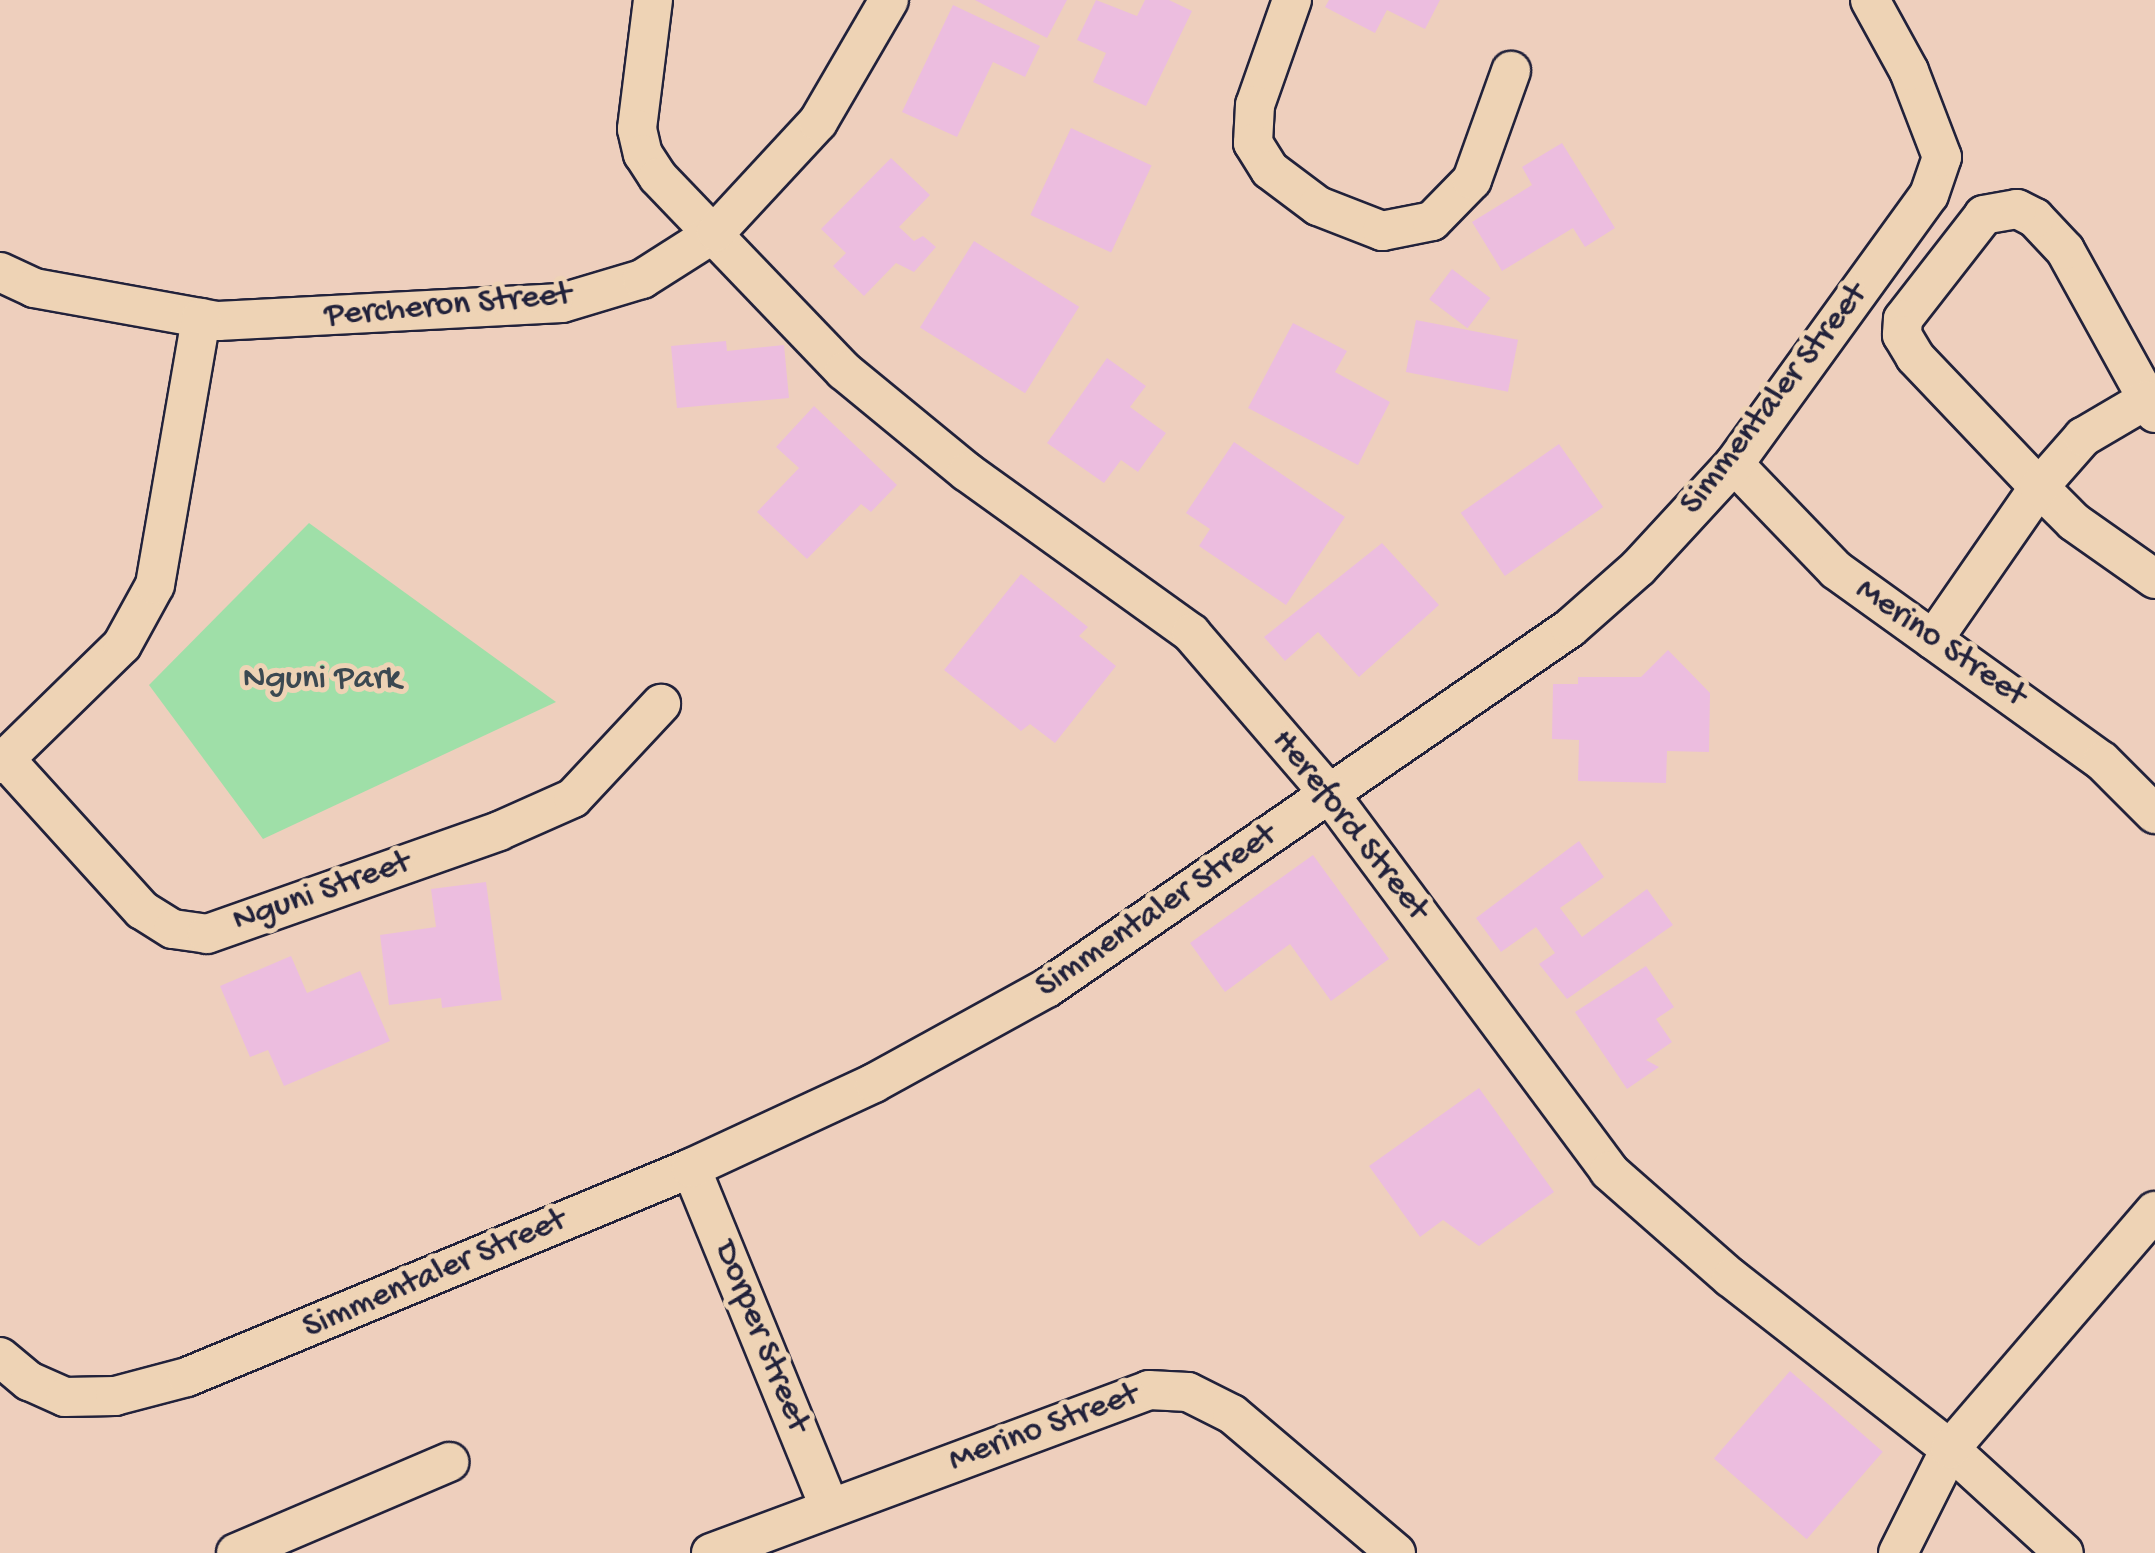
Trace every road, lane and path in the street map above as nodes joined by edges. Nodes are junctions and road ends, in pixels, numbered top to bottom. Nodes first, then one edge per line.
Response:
1 (652, 0) edge
2 (889, 0) edge
3 (1292, 0) edge
4 (1870, 0) edge
5 (1511, 71) dead end
6 (716, 232) junction
7 (0, 272) edge
8 (202, 318) junction
9 (2150, 406) edge
10 (1734, 464) junction
11 (2038, 486) junction
12 (2155, 579) edge
13 (1933, 640) junction
14 (660, 704) dead end
15 (3, 761) edge
16 (1331, 796) junction
17 (2155, 814) edge
18 (691, 1168) junction
19 (2155, 1211) edge
20 (0, 1357) edge
21 (1950, 1449) junction
22 (449, 1462) dead end
23 (828, 1506) junction
24 (236, 1553) edge
25 (711, 1553) edge
26 (1396, 1553) edge
27 (1898, 1553) edge
28 (2064, 1553) edge

1 - 6 street, Hereford Street
2 - 6 street, Percheron Street
3 - 5 street
4 - 10 street, Simmentaler Street
6 - 8 street, Percheron Street
6 - 16 street, Hereford Street
7 - 8 street, Percheron Street
8 - 15 street
9 - 11 street
9 - 11 street
10 - 13 street, Merino Street
10 - 16 street, Simmentaler Street
11 - 12 street
11 - 13 street
13 - 17 street, Merino Street
14 - 15 street, Nguni Street
16 - 18 street, Simmentaler Street
16 - 21 street, Hereford Street
18 - 20 street, Simmentaler Street
18 - 23 street, Dorper Street
19 - 21 street
21 - 27 street
21 - 28 street, Hereford Street
22 - 24 street
23 - 25 street, Merino Street
23 - 26 street, Merino Street

